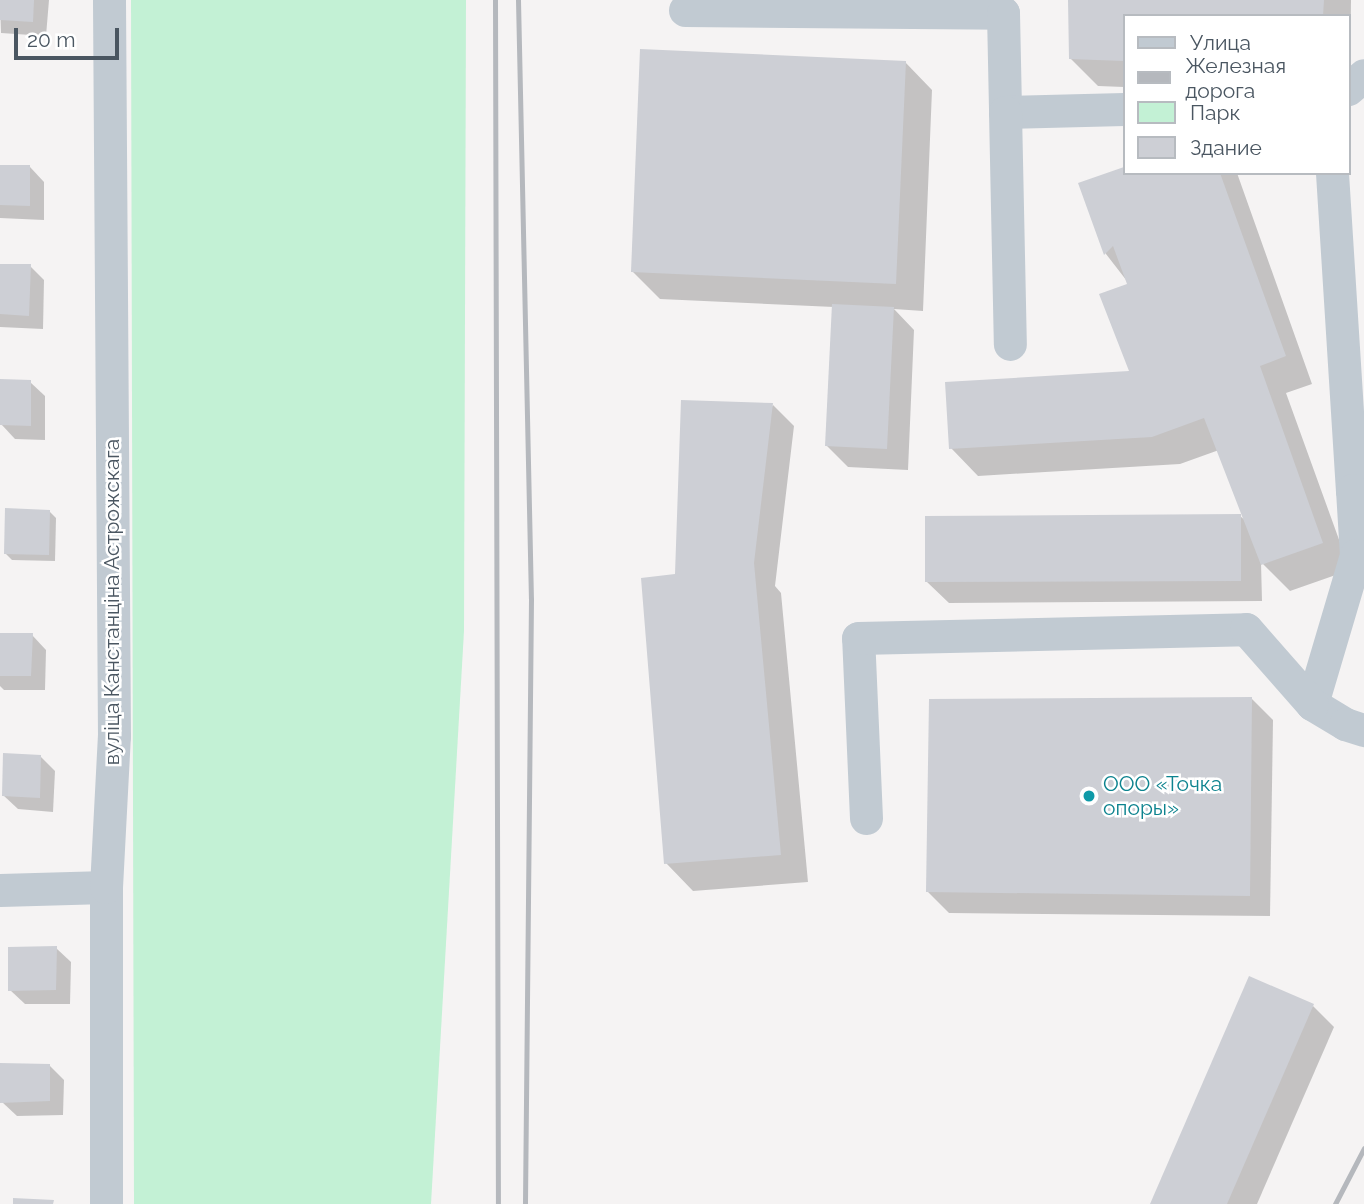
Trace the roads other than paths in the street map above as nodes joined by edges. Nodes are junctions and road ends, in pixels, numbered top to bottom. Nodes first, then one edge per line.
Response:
1 (109, 0) edge
2 (685, 10) dead end
3 (1364, 75) edge
4 (1350, 87) edge
5 (1122, 109) edge
6 (1005, 112) junction
7 (1332, 175) edge
8 (1010, 344) dead end
9 (1358, 490) edge
10 (1312, 704) junction
11 (1364, 730) edge
12 (866, 818) dead end
13 (106, 887) junction
14 (0, 890) edge
15 (106, 1204) edge

1 - 13 street, вуліца Канстанціна Астрожскага
2 - 6 street
3 - 4 street
5 - 6 street
6 - 8 street
7 - 9 street
9 - 10 street
10 - 11 street
10 - 12 street
13 - 14 street
13 - 15 street, вуліца Канстанціна Астрожскага

